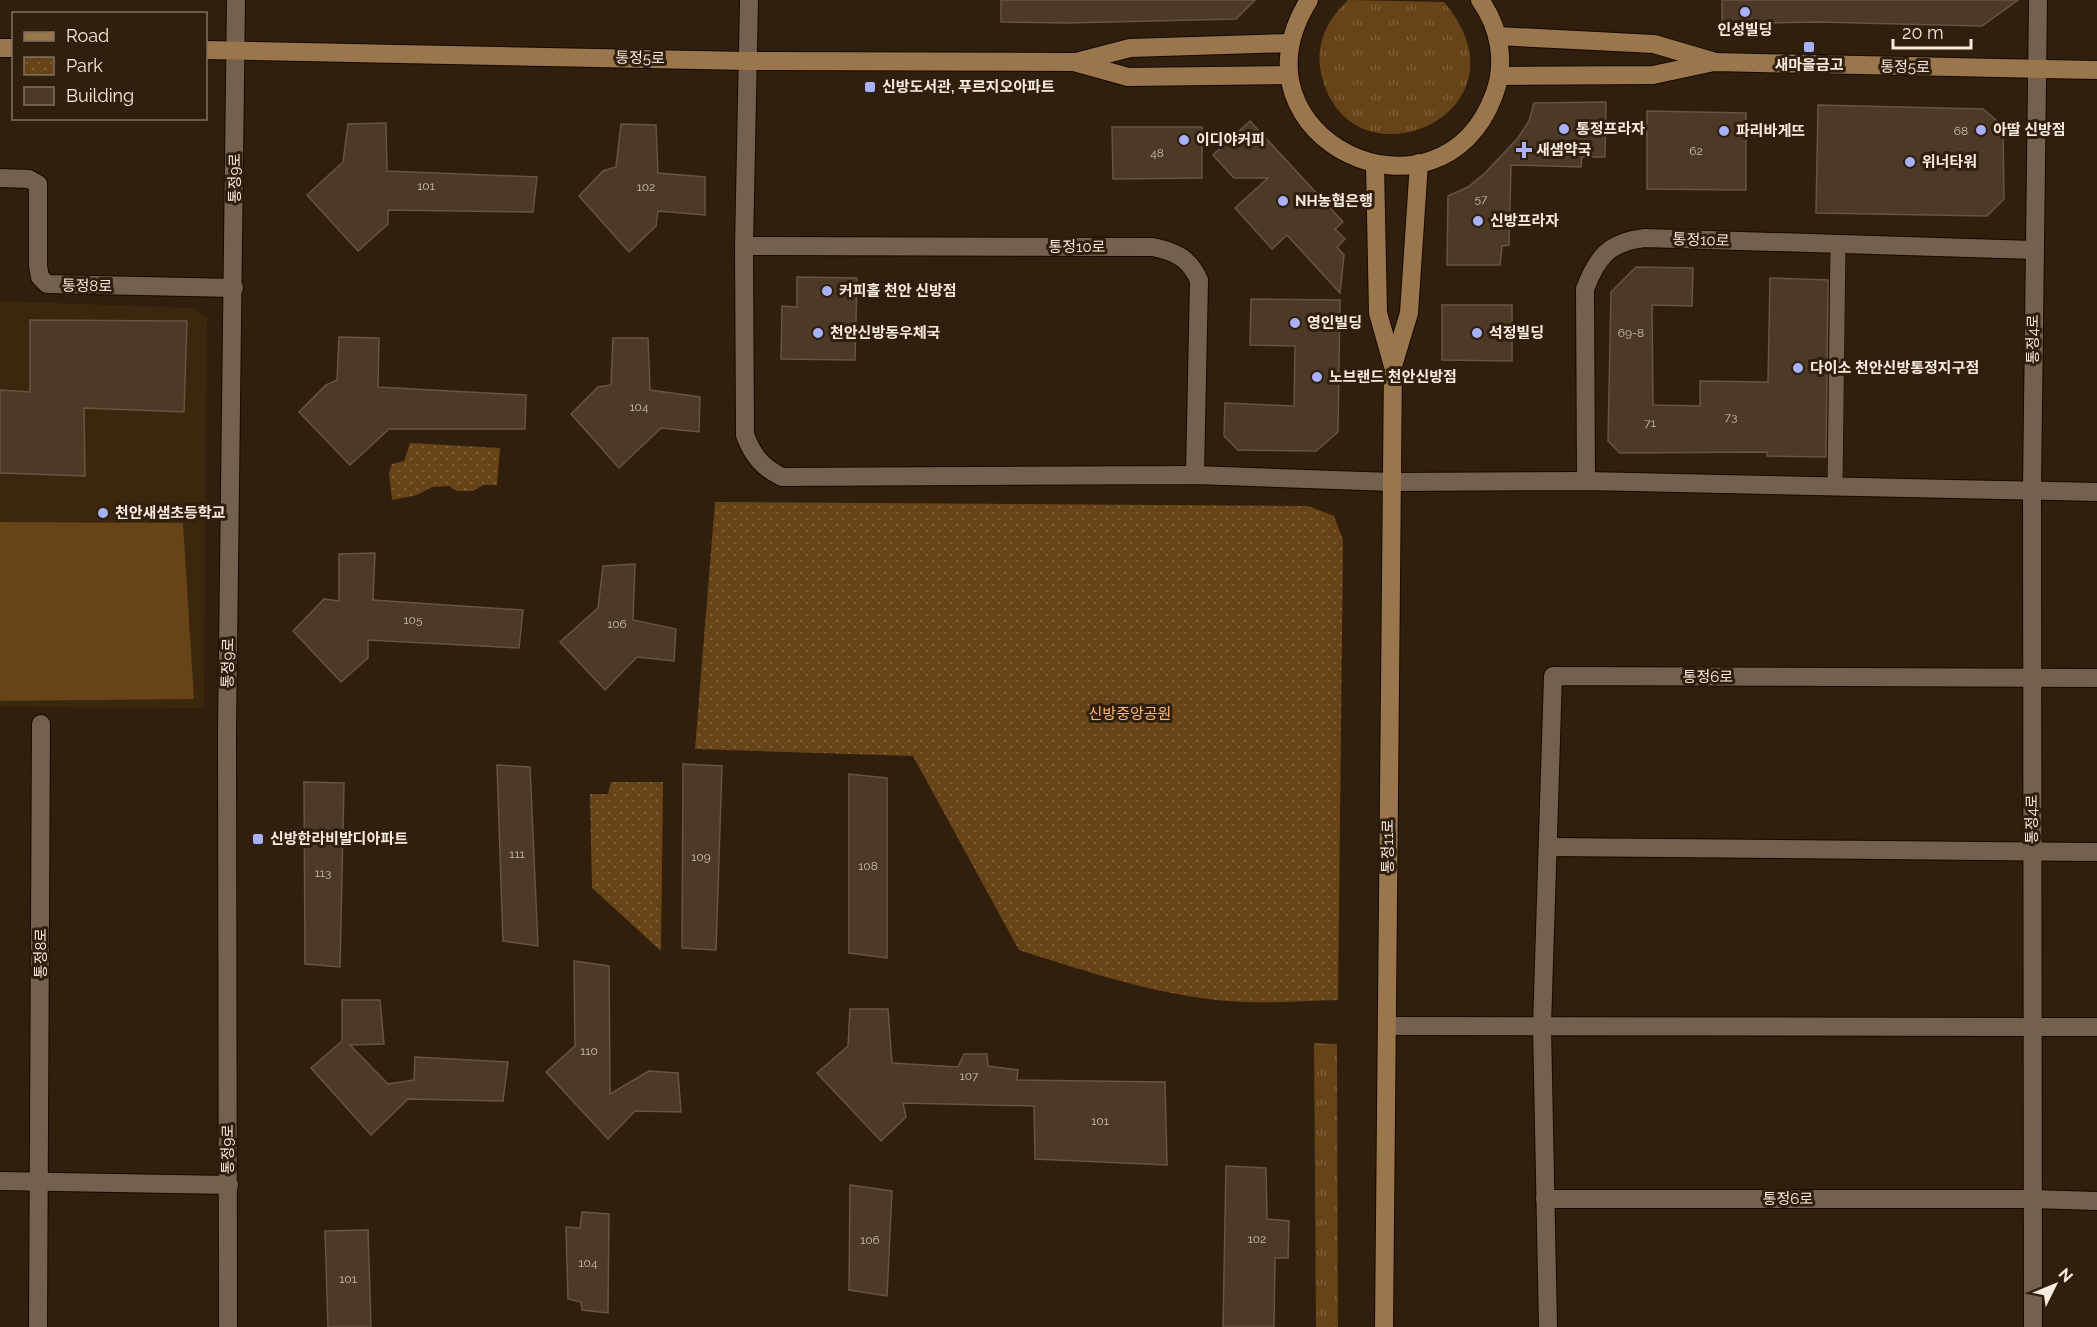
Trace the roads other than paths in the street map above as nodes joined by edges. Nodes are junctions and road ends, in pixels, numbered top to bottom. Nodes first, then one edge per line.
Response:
1 (236, 0) edge
2 (749, 0) edge
3 (1309, 0) edge
4 (1480, 0) edge
5 (2038, 0) edge
6 (1497, 36) junction
7 (1290, 43) junction
8 (207, 50) edge
9 (235, 50) junction
10 (747, 61) junction
11 (1074, 62) junction
12 (1714, 62) junction
13 (2038, 70) junction
14 (2097, 70) edge
15 (1290, 75) junction
16 (1500, 76) junction
17 (1419, 163) junction
18 (1375, 164) junction
19 (0, 178) edge
20 (1838, 244) junction
21 (744, 246) junction
22 (2034, 250) junction
23 (234, 288) junction
24 (1393, 366) junction
25 (1195, 475) junction
26 (1586, 481) junction
27 (1392, 482) junction
28 (1835, 486) junction
29 (2032, 489) junction
30 (2097, 492) edge
31 (2033, 678) junction
32 (2097, 678) edge
33 (41, 724) dead end
34 (1548, 847) junction
35 (2097, 852) edge
36 (2032, 853) junction
37 (1387, 1026) junction
38 (1542, 1026) junction
39 (2031, 1026) junction
40 (2097, 1028) edge
41 (0, 1181) edge
42 (40, 1182) junction
43 (229, 1185) junction
44 (1545, 1199) junction
45 (2032, 1199) junction
46 (2097, 1201) edge
47 (38, 1327) edge
48 (228, 1327) edge
49 (1384, 1327) edge
50 (1548, 1327) edge
51 (2032, 1327) edge

1 - 9 street, 통정9로
2 - 10 street
3 - 7 street
4 - 6 street
5 - 13 street, 통정4로
6 - 12 street
6 - 16 street
7 - 11 street
7 - 15 street
8 - 9 street, 통정5로
9 - 10 street, 통정5로
9 - 23 street, 통정9로
10 - 11 street, 통정5로
10 - 21 street
11 - 15 street
12 - 13 street, 통정5로
12 - 16 street
13 - 14 street, 통정5로
13 - 22 street, 통정4로
15 - 18 street
16 - 17 street
17 - 18 street
17 - 24 street
18 - 24 street
19 - 23 street, 통정8로
20 - 22 street, 통정10로
20 - 26 street, 통정10로
20 - 28 lane
21 - 25 street
21 - 25 street, 통정10로
22 - 29 street, 통정4로
23 - 43 street, 통정9로
24 - 27 street, 통정11로
25 - 27 street
26 - 27 street
26 - 28 street
27 - 37 street, 통정11로
28 - 29 street
29 - 30 street
29 - 31 street, 통정4로
31 - 32 street
31 - 34 street, 통정6로
31 - 36 street, 통정4로
33 - 42 street, 통정8로
34 - 36 street
34 - 38 street, 통정6로
35 - 36 street, 통정4로
36 - 39 street, 통정4로
37 - 38 street
37 - 49 street, 통정11로
38 - 39 street
38 - 44 street, 통정6로
39 - 40 street
39 - 45 street
41 - 42 street
42 - 43 street
42 - 47 street, 통정8로
43 - 48 street, 통정9로
44 - 45 street, 통정6로
44 - 50 street, 통정6로
45 - 46 street, 통정6로
45 - 51 street

